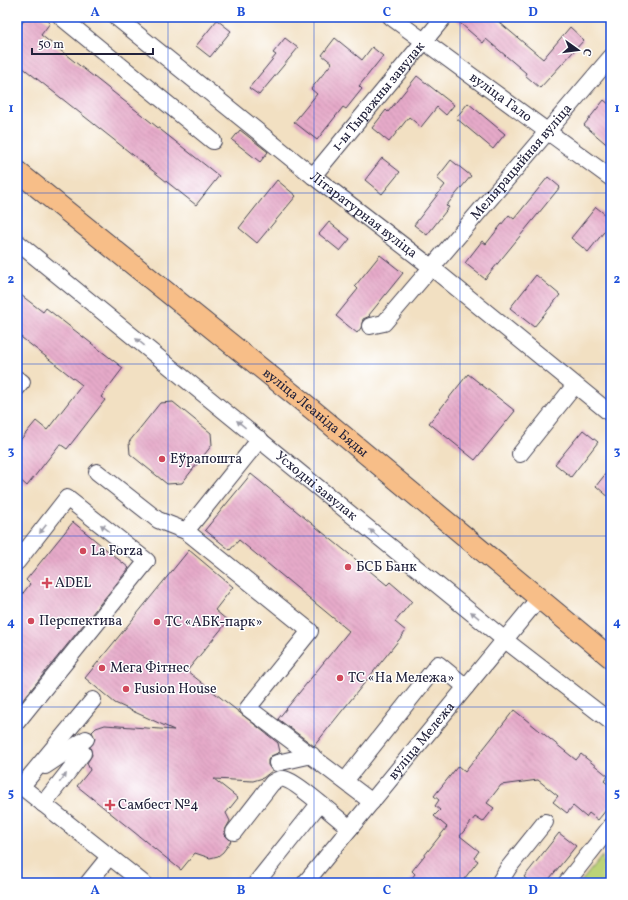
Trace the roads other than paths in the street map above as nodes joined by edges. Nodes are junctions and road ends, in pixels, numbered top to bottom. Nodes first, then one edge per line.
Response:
1 (61, 17) edge
2 (116, 17) edge
3 (391, 17) edge
4 (444, 17) edge
5 (425, 41) junction
6 (611, 57) edge
7 (548, 132) junction
8 (213, 141) dead end
9 (17, 171) edge
10 (313, 176) junction
11 (611, 178) edge
12 (19, 248) edge
13 (431, 267) junction
14 (370, 326) dead end
15 (17, 379) edge
16 (575, 385) junction
17 (17, 388) edge
18 (611, 414) edge
19 (260, 439) junction
20 (520, 454) dead end
21 (97, 472) dead end
22 (186, 531) junction
23 (17, 562) edge
24 (539, 598) junction
25 (505, 640) junction
26 (611, 658) edge
27 (466, 687) junction
28 (93, 700) dead end
29 (18, 721) edge
30 (611, 722) edge
31 (312, 755) junction
32 (277, 763) dead end
33 (23, 781) edge
34 (345, 781) junction
35 (372, 802) junction
36 (43, 804) junction
37 (319, 804) junction
38 (545, 822) dead end
39 (611, 826) edge
40 (350, 828) junction
41 (234, 832) dead end
42 (110, 857) junction
43 (88, 883) edge
44 (143, 883) edge
45 (256, 883) edge
46 (305, 883) edge
47 (499, 883) edge
48 (566, 883) edge

1 - 8 street
2 - 10 street, Літаратурная вуліца
3 - 5 street, вуліца Гало
4 - 5 street, 1-ы Тыражны завулак
5 - 7 street, вуліца Гало
5 - 10 street, 1-ы Тыражны завулак
6 - 7 street, Меліярацыйная вуліца
7 - 11 street, вуліца Гало
7 - 13 street, Меліярацыйная вуліца
9 - 24 main road, вуліца Леаніда Бяды
10 - 13 street, Літаратурная вуліца
19 -> 12 street, Усходні завулак
13 - 14 street, Меліярацыйная вуліца
13 - 16 street, Літаратурная вуліца
15 - 17 street
16 - 18 street, Літаратурная вуліца
16 - 20 street
19 - 22 street
25 -> 19 street, Усходні завулак
21 - 22 street
22 - 31 street
29 -> 23 street
24 - 25 street, вуліца Мележа
24 - 26 main road, вуліца Леаніда Бяды
25 - 27 street, вуліца Мележа
25 - 30 street, Усходні завулак
27 - 34 street
27 - 35 street, вуліца Мележа
28 - 33 street
31 - 32 street
31 - 34 street
33 - 36 street
36 -> 33 street
34 - 35 street
35 - 40 street, вуліца Мележа
36 - 42 street
37 - 40 street
37 - 41 street
37 - 45 street
38 - 47 street
39 - 48 street
40 - 46 street, вуліца Мележа
42 - 43 street
42 - 44 street

